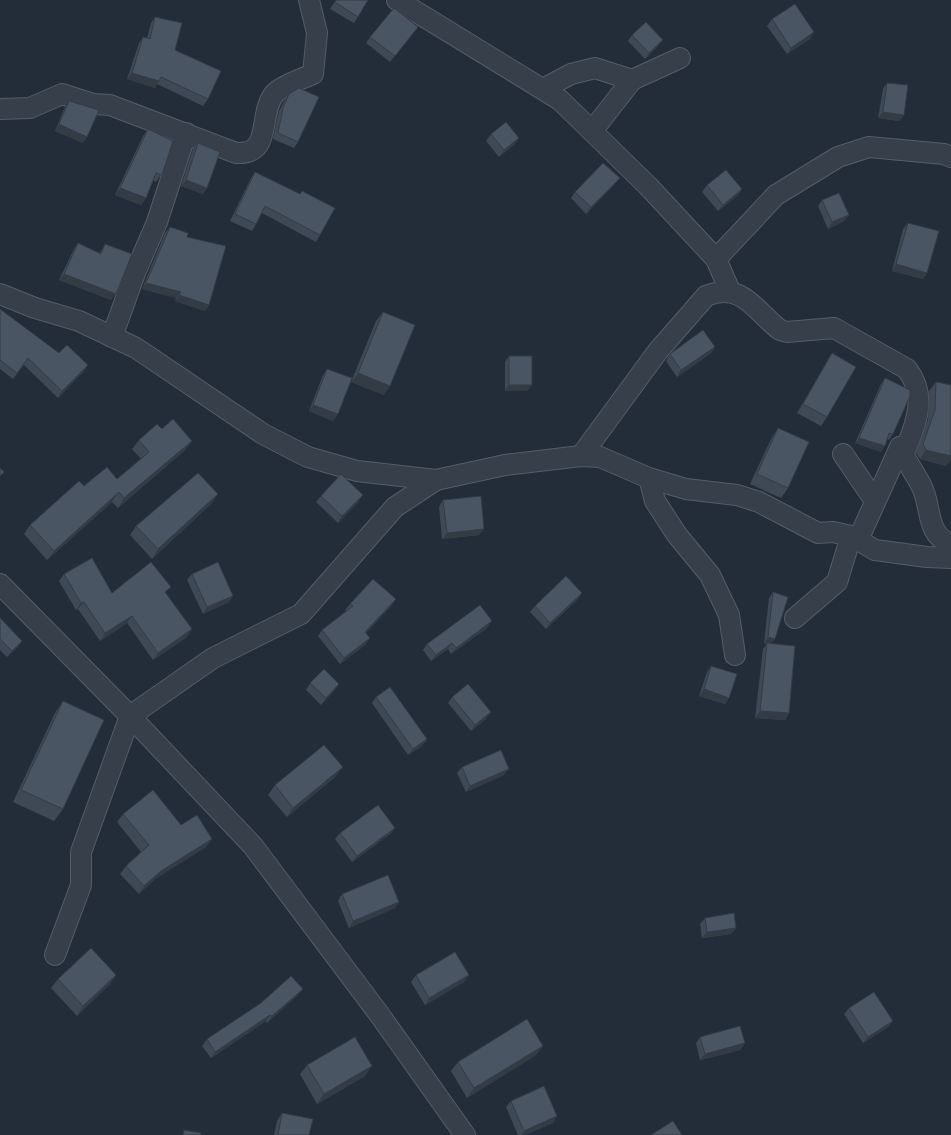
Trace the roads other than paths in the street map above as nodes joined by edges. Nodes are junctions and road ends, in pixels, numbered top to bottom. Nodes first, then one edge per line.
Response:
1 (309, 0) edge
2 (397, 0) edge
3 (680, 58) dead end
4 (632, 80) junction
5 (543, 89) junction
6 (0, 109) edge
7 (592, 131) junction
8 (186, 133) junction
9 (949, 152) edge
10 (716, 259) junction
11 (730, 291) junction
12 (0, 294) edge
13 (112, 337) junction
14 (900, 447) junction
15 (843, 454) dead end
16 (581, 456) junction
17 (391, 475) junction
18 (648, 478) junction
19 (436, 480) junction
20 (875, 500) junction
21 (395, 506) junction
22 (855, 538) junction
23 (951, 545) edge
24 (951, 558) edge
25 (0, 584) edge
26 (795, 618) dead end
27 (734, 655) dead end
28 (130, 716) junction
29 (55, 956) dead end
30 (465, 1135) edge

1 - 8 street
2 - 5 street
3 - 4 street
4 - 5 street
4 - 7 street
5 - 7 street
6 - 8 street
7 - 10 street
8 - 13 street
9 - 10 street
10 - 11 street
11 - 14 street
11 - 16 street
12 - 13 street
13 - 17 street
14 - 20 street
14 - 23 street
15 - 20 street
16 - 18 street
16 - 19 street
17 - 19 street
17 - 21 street
18 - 22 street
18 - 27 street
19 - 21 street
20 - 22 street
21 - 28 street
22 - 24 street
22 - 26 street
25 - 28 street
28 - 29 street
28 - 30 street

